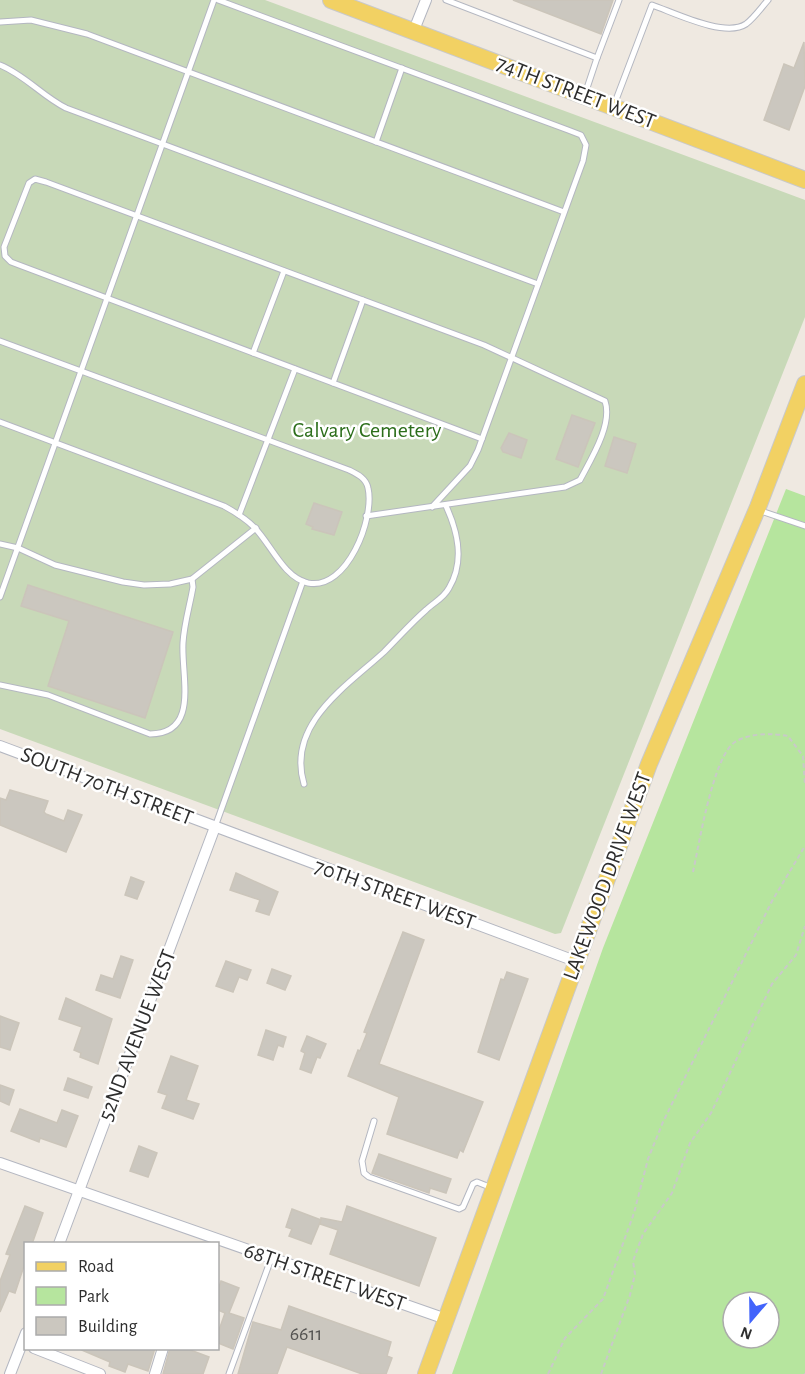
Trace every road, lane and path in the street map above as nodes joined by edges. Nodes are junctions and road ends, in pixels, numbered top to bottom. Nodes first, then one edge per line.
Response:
1 (214, 0) edge
2 (218, 0) edge
3 (426, 0) edge
4 (446, 0) edge
5 (619, 0) edge
6 (768, 0) edge
7 (338, 3) edge
8 (0, 22) edge
9 (414, 30) junction
10 (597, 58) junction
11 (0, 65) edge
12 (402, 68) junction
13 (188, 72) junction
14 (585, 96) junction
15 (614, 107) junction
16 (376, 142) junction
17 (163, 144) junction
18 (805, 180) edge
19 (564, 212) junction
20 (137, 216) junction
21 (284, 271) junction
22 (538, 284) junction
23 (108, 298) junction
24 (363, 300) junction
25 (0, 342) edge
26 (253, 353) junction
27 (511, 357) junction
28 (295, 369) junction
29 (81, 371) junction
30 (333, 383) junction
31 (804, 388) edge
32 (0, 422) edge
33 (482, 439) junction
34 (268, 440) junction
35 (55, 443) junction
36 (446, 506) junction
37 (432, 507) junction
38 (757, 509) junction
39 (239, 514) junction
40 (366, 516) junction
41 (805, 526) edge
42 (256, 528) junction
43 (0, 544) edge
44 (18, 548) junction
45 (192, 579) junction
46 (303, 581) junction
47 (0, 597) edge
48 (0, 685) edge
49 (0, 746) edge
50 (304, 784) dead end
51 (805, 785) edge
52 (215, 827) junction
53 (805, 846) edge
54 (693, 872) dead end
55 (805, 926) edge
56 (575, 961) junction
57 (374, 1121) dead end
58 (0, 1163) edge
59 (493, 1188) junction
60 (78, 1192) junction
61 (60, 1242) edge
62 (271, 1259) junction
63 (446, 1319) junction
64 (24, 1341) edge
65 (39, 1350) edge
66 (163, 1350) edge
67 (10, 1374) edge
68 (100, 1374) edge
69 (155, 1374) edge
70 (229, 1374) edge
71 (426, 1374) edge
72 (548, 1374) edge
73 (601, 1374) edge

1 - 13 lane
2 - 12 lane
3 - 9 street
4 - 10 lane
5 - 10 lane
6 - 15 lane
7 - 9 main road, 74TH STREET WEST
8 - 13 lane
9 - 14 main road, 74TH STREET WEST
10 - 14 lane
11 - 17 lane
12 - 16 lane
12 - 19 lane
13 - 16 lane
13 - 17 lane
14 - 15 main road, 74TH STREET WEST
15 - 18 main road, 74TH STREET WEST
16 - 19 lane
17 - 20 lane
17 - 22 lane
19 - 22 lane
20 - 21 lane
20 - 23 lane
20 - 23 lane
21 - 24 lane
21 - 26 lane
22 - 27 lane
23 - 26 lane
23 - 29 lane
24 - 27 lane
24 - 30 lane
25 - 29 lane
26 - 28 lane
27 - 33 lane
27 - 36 lane
28 - 30 lane
28 - 34 lane
29 - 34 lane
29 - 35 lane
30 - 33 lane
31 - 38 main road, LAKEWOOD DRIVE WEST
32 - 35 lane
33 - 37 lane
34 - 39 lane
34 - 40 lane
35 - 39 lane
35 - 44 lane
36 - 37 lane
36 - 50 lane
37 - 40 lane
38 - 41 lane
38 - 56 main road, LAKEWOOD DRIVE WEST
39 - 42 lane
40 - 46 lane
42 - 45 lane
42 - 46 lane
43 - 44 lane
44 - 45 lane
44 - 47 lane
45 - 48 lane
46 - 52 lane
49 - 52 street, SOUTH 70TH STREET
51 - 54 path
52 - 56 street, 70TH STREET WEST
52 - 60 street, 52ND AVENUE WEST
53 - 72 path
55 - 73 path
56 - 59 main road, LAKEWOOD DRIVE WEST
57 - 59 lane
58 - 60 street, 68TH STREET WEST
59 - 63 main road, LAKEWOOD DRIVE WEST
60 - 61 street, 52ND AVENUE WEST
60 - 62 street, 68TH STREET WEST
62 - 63 street, 68TH STREET WEST
62 - 70 lane
63 - 71 main road, LAKEWOOD DRIVE WEST
64 - 67 street
65 - 68 street
66 - 69 street

